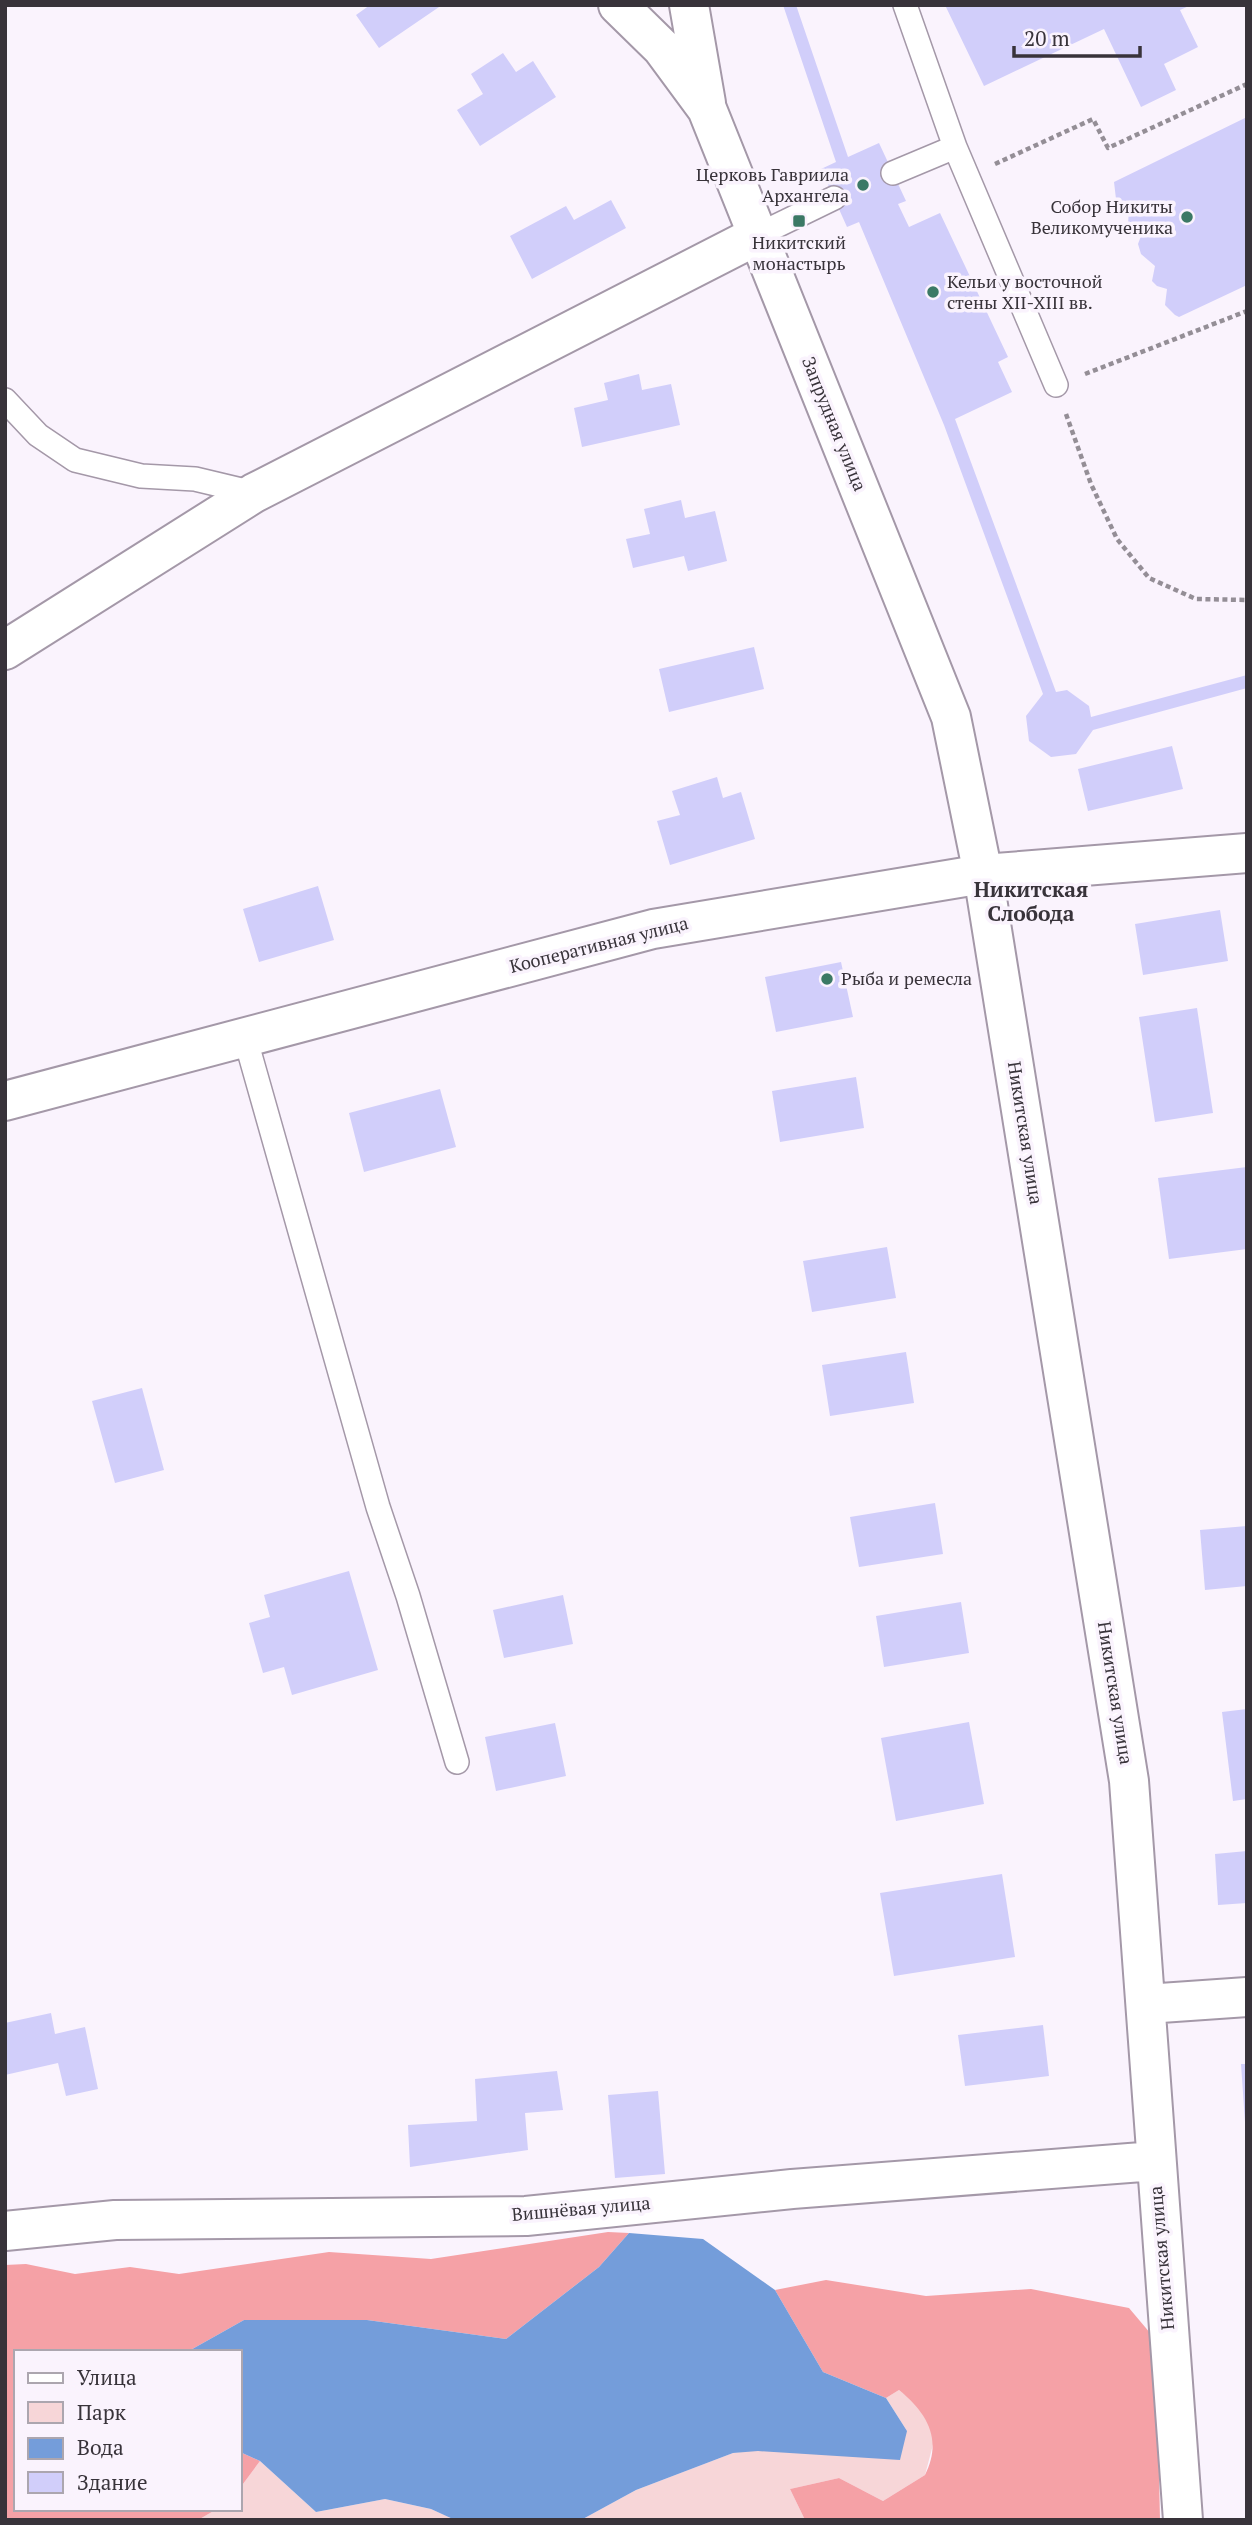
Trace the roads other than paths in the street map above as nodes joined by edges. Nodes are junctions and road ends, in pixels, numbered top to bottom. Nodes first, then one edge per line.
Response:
1 (618, 5) edge
2 (689, 5) edge
3 (905, 5) edge
4 (707, 108) junction
5 (955, 147) junction
6 (893, 173) dead end
7 (834, 198) dead end
8 (758, 236) junction
9 (1056, 385) road end
10 (5, 400) edge
11 (254, 493) junction
12 (5, 650) edge
13 (1247, 853) edge
14 (983, 874) junction
15 (245, 1037) junction
16 (5, 1101) edge
17 (457, 1762) dead end
18 (1247, 1997) edge
19 (1146, 2004) junction
20 (1155, 2161) junction
21 (5, 2231) edge
22 (1183, 2520) edge

1 - 4 street, Запрудная улица
2 - 4 street
3 - 5 lane
4 - 8 street, Запрудная улица
5 - 6 lane
5 - 9 lane
7 - 8 lane
8 - 11 street
8 - 14 street, Запрудная улица
10 - 11 lane
11 - 12 street
13 - 14 street, Кооперативная улица
14 - 15 street, Кооперативная улица
14 - 19 street, Никитская улица
15 - 16 street, Кооперативная улица
15 - 17 lane
18 - 19 street
19 - 20 street, Никитская улица
20 - 21 street, Вишнёвая улица
20 - 22 street, Никитская улица

